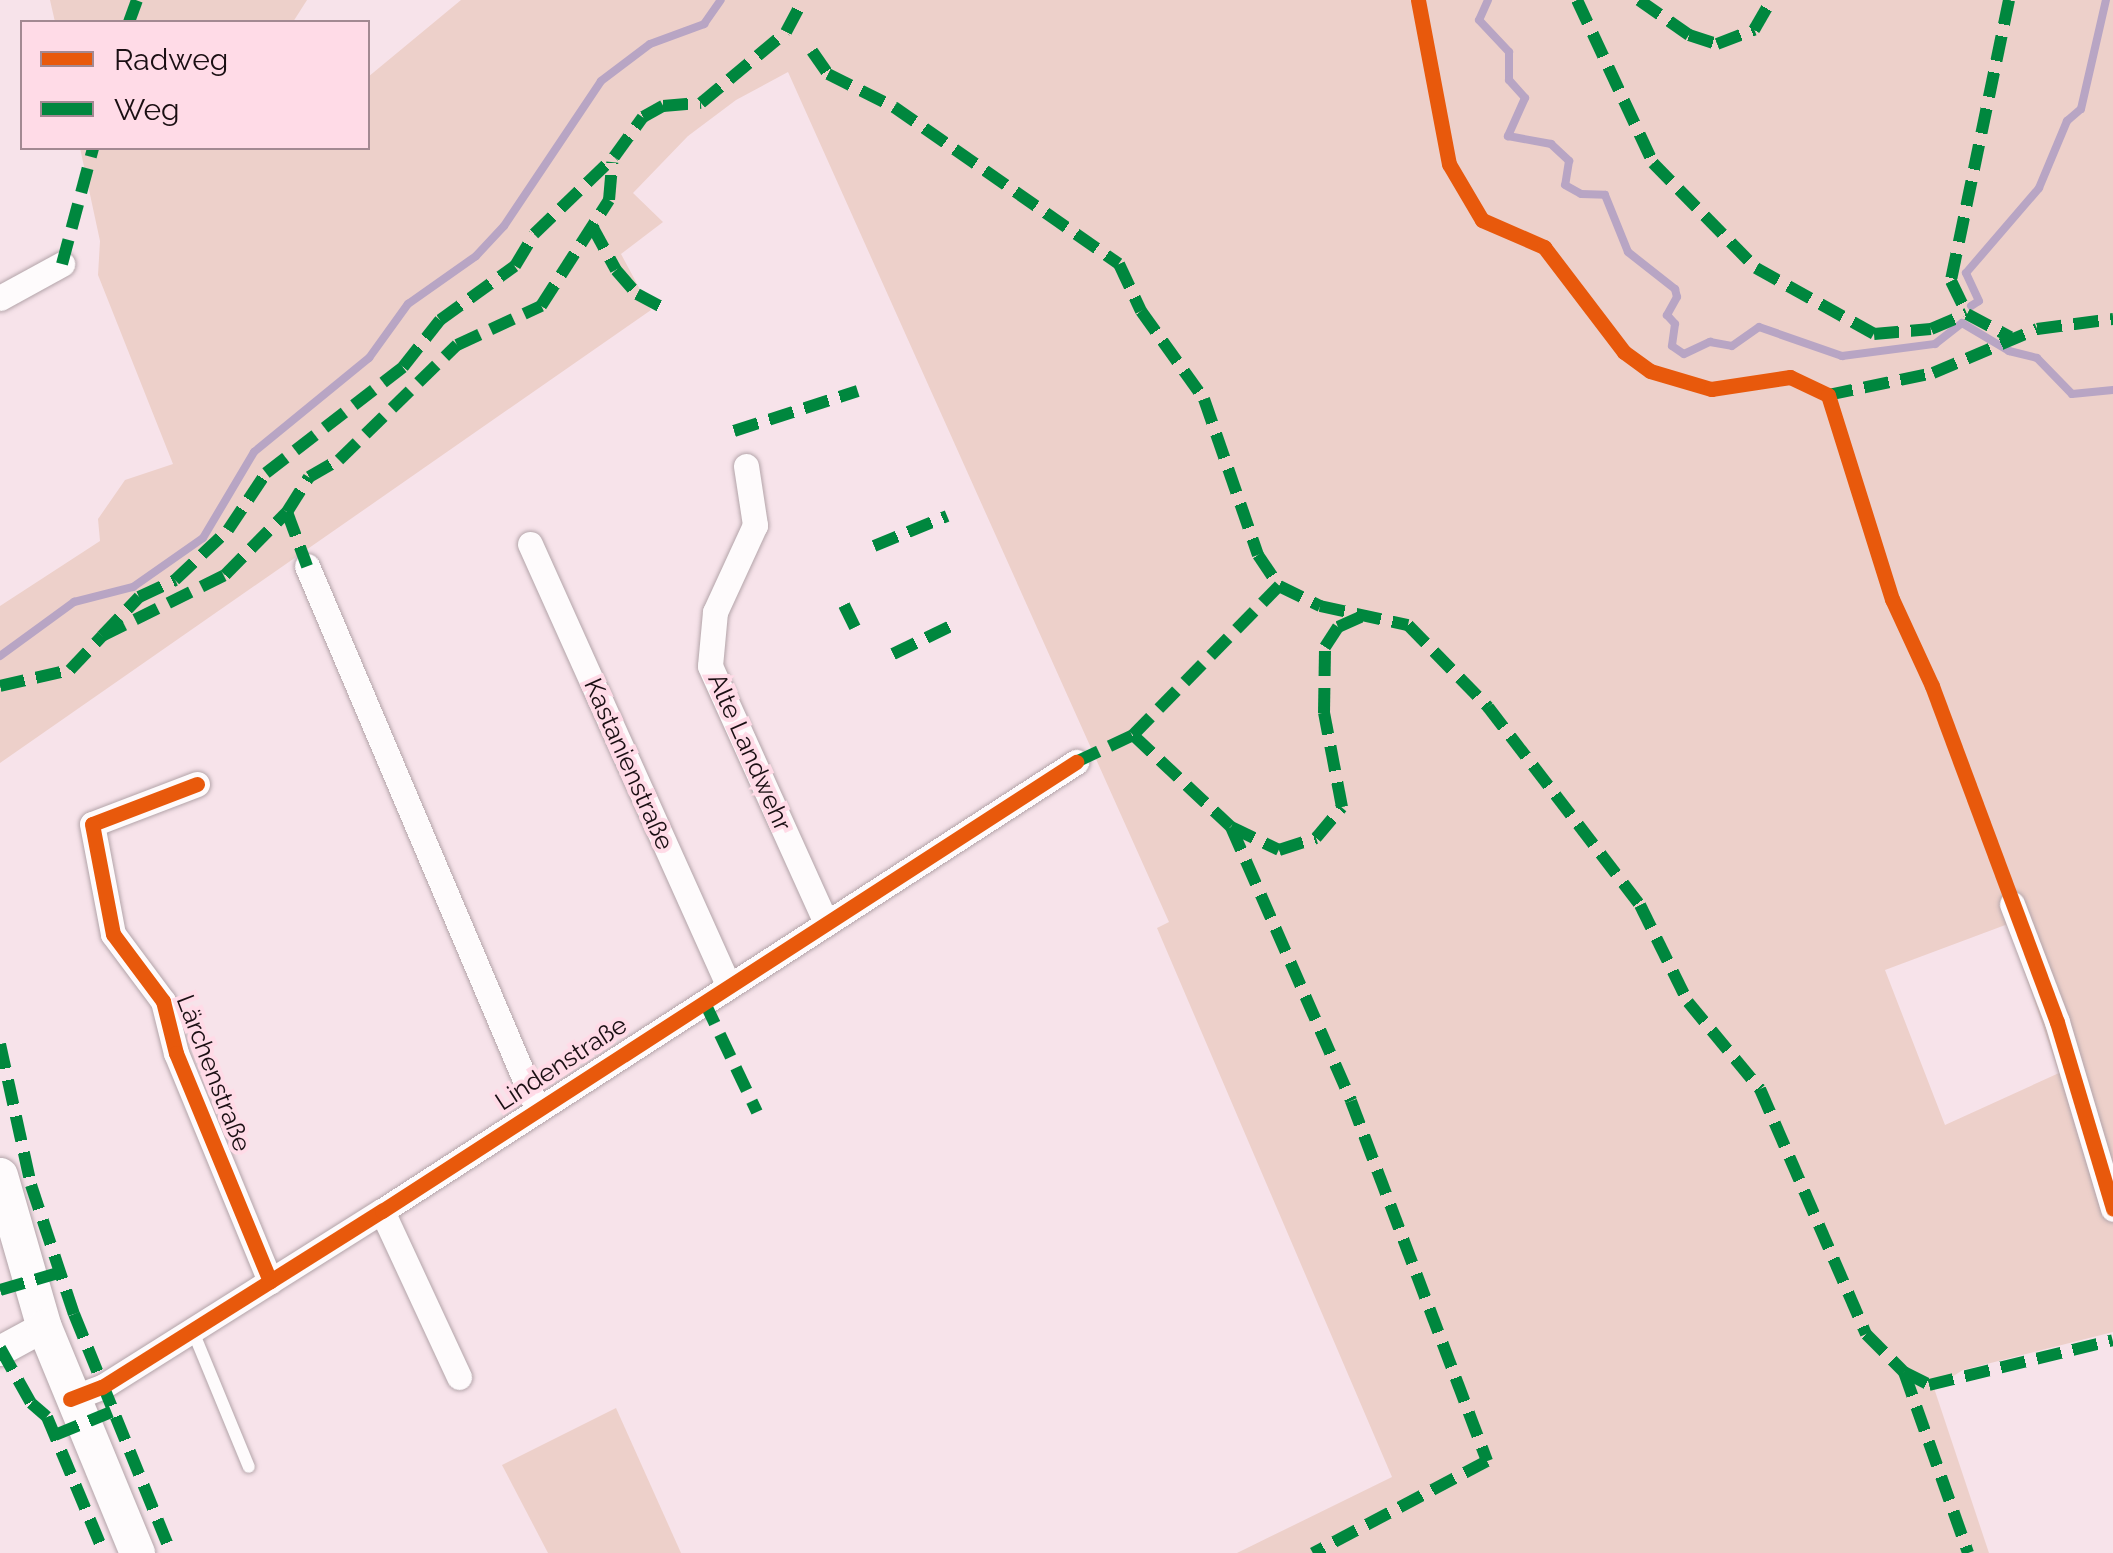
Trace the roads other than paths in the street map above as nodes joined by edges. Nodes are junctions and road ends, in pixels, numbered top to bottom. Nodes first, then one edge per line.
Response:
1 (62, 264) dead end
2 (0, 298) edge
3 (746, 466) dead end
4 (530, 544) dead end
5 (308, 566) dead end
6 (1076, 762) dead end
7 (198, 784) dead end
8 (2012, 904) dead end
9 (825, 921) junction
10 (728, 984) junction
11 (537, 1108) junction
12 (0, 1175) edge
13 (2113, 1209) edge
14 (382, 1211) junction
15 (270, 1281) junction
16 (44, 1327) junction
17 (192, 1330) junction
18 (0, 1351) edge
19 (458, 1377) dead end
20 (70, 1399) junction
21 (249, 1466) dead end
22 (137, 1553) edge

1 - 2 street
3 - 9 street, Alte Landwehr
4 - 10 street, Kastanienstraße
5 - 11 street
6 - 9 street, Lindenstraße
7 - 15 street, Lärchenstraße
8 - 13 street
9 - 10 street, Lindenstraße
10 - 11 street, Lindenstraße
11 - 14 street, Lindenstraße
12 - 16 main road
14 - 15 street, Lindenstraße
14 - 19 street
15 - 17 street, Lindenstraße
16 - 18 street
16 - 20 main road
17 - 20 street, Lindenstraße
17 - 21 lane
20 - 22 main road

